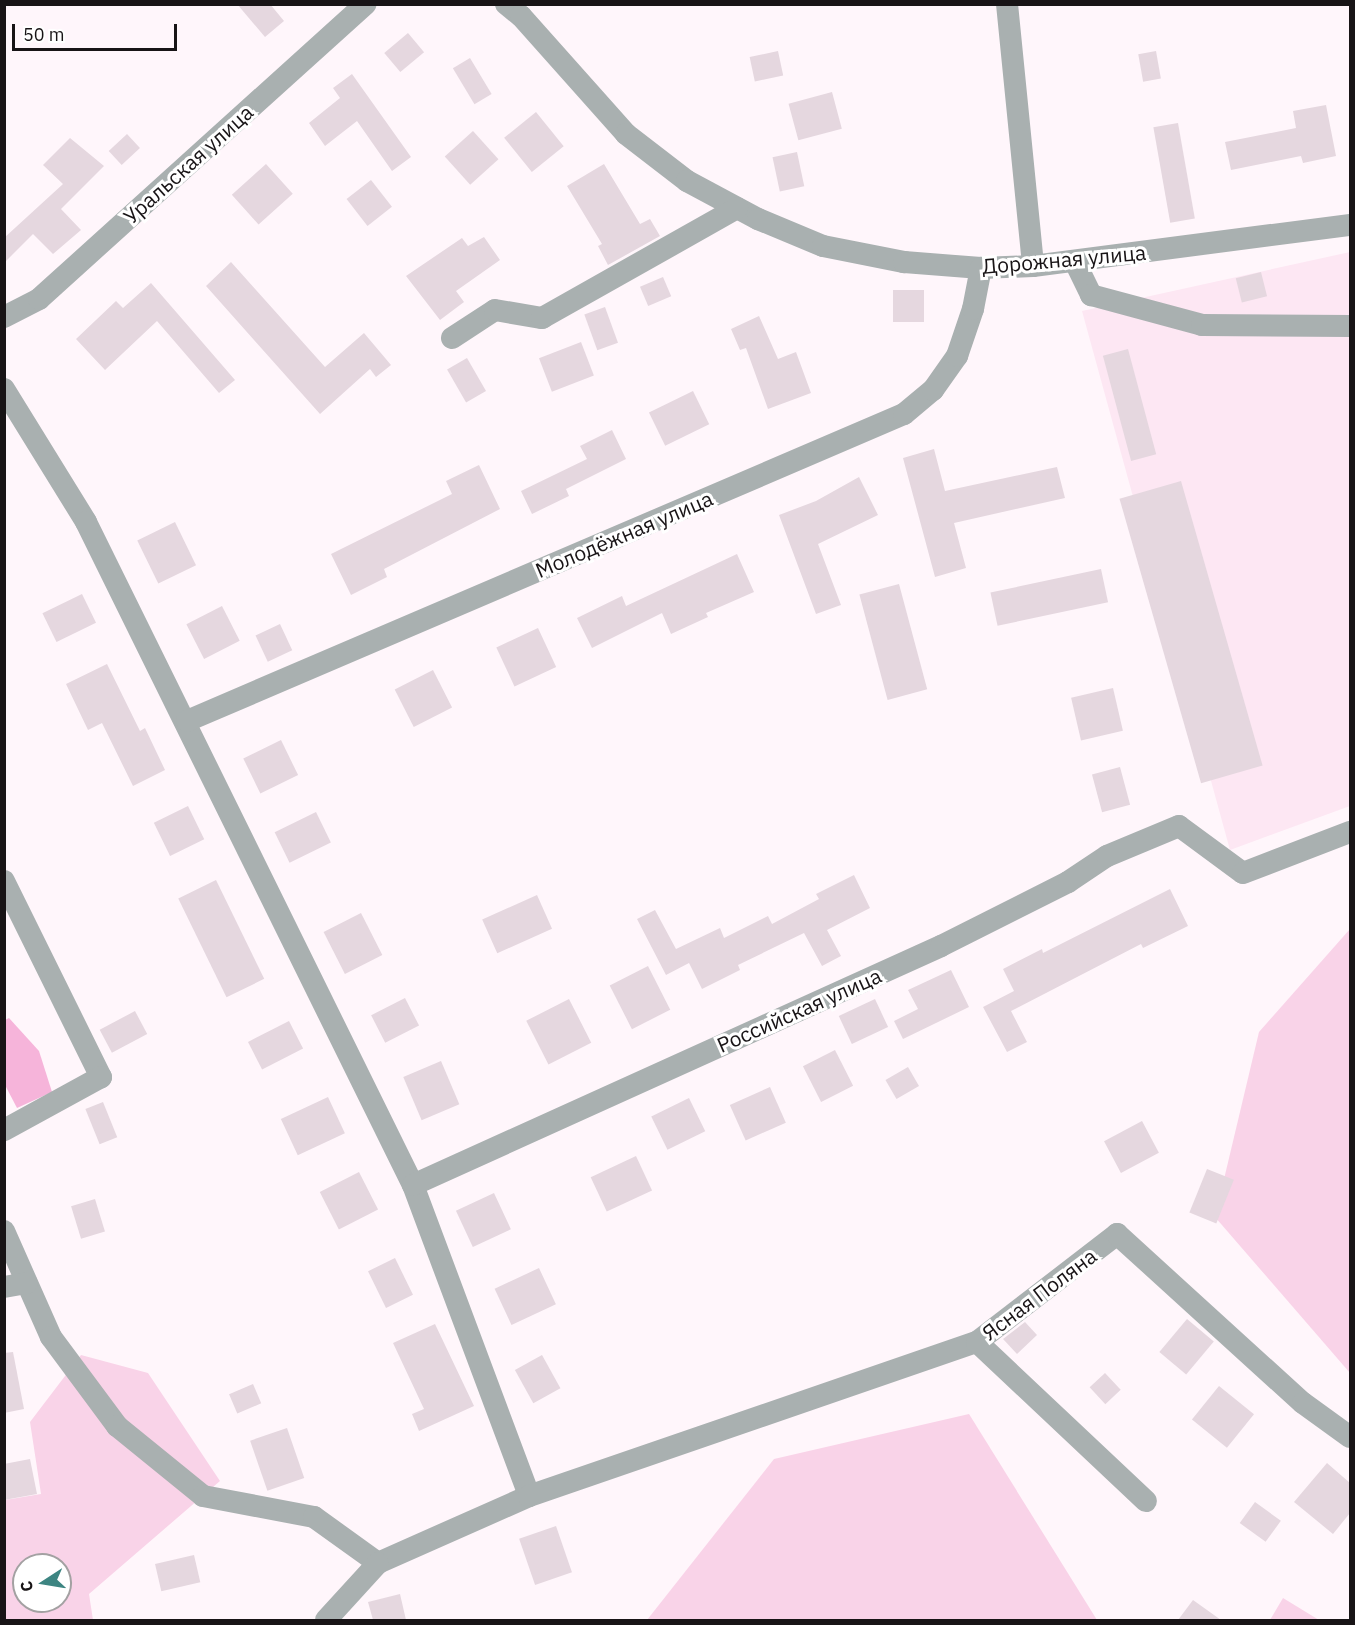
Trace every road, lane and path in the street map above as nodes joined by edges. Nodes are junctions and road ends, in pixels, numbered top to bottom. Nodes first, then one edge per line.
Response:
1 (366, 4) edge
2 (506, 4) edge
3 (1007, 4) edge
4 (737, 208) junction
5 (1350, 225) edge
6 (1075, 262) junction
7 (1033, 266) junction
8 (981, 268) junction
9 (4, 317) edge
10 (1350, 326) edge
11 (452, 338) dead end
12 (4, 389) edge
13 (187, 721) junction
14 (1350, 831) edge
15 (4, 881) edge
16 (4, 1130) edge
17 (413, 1185) junction
18 (4, 1231) edge
19 (27, 1282) junction
20 (4, 1287) edge
21 (977, 1342) junction
22 (1350, 1437) edge
23 (529, 1496) junction
24 (1146, 1501) dead end
25 (378, 1563) junction
26 (326, 1620) edge

1 - 9 street, Уральская улица
2 - 4 street, Дорожная улица
3 - 7 street
4 - 8 street, Дорожная улица
4 - 11 street
5 - 6 street, Дорожная улица
6 - 7 street, Дорожная улица
6 - 10 street
7 - 8 street, Дорожная улица
8 - 13 street, Молодёжная улица
12 - 13 street
13 - 17 street
14 - 17 street, Российская улица
15 - 16 street
17 - 23 street
18 - 19 street
19 - 20 street
19 - 25 street
21 - 22 street, Ясная Поляна
21 - 23 street, Ясная Поляна
21 - 24 street
23 - 25 street, Ясная Поляна
25 - 26 street

